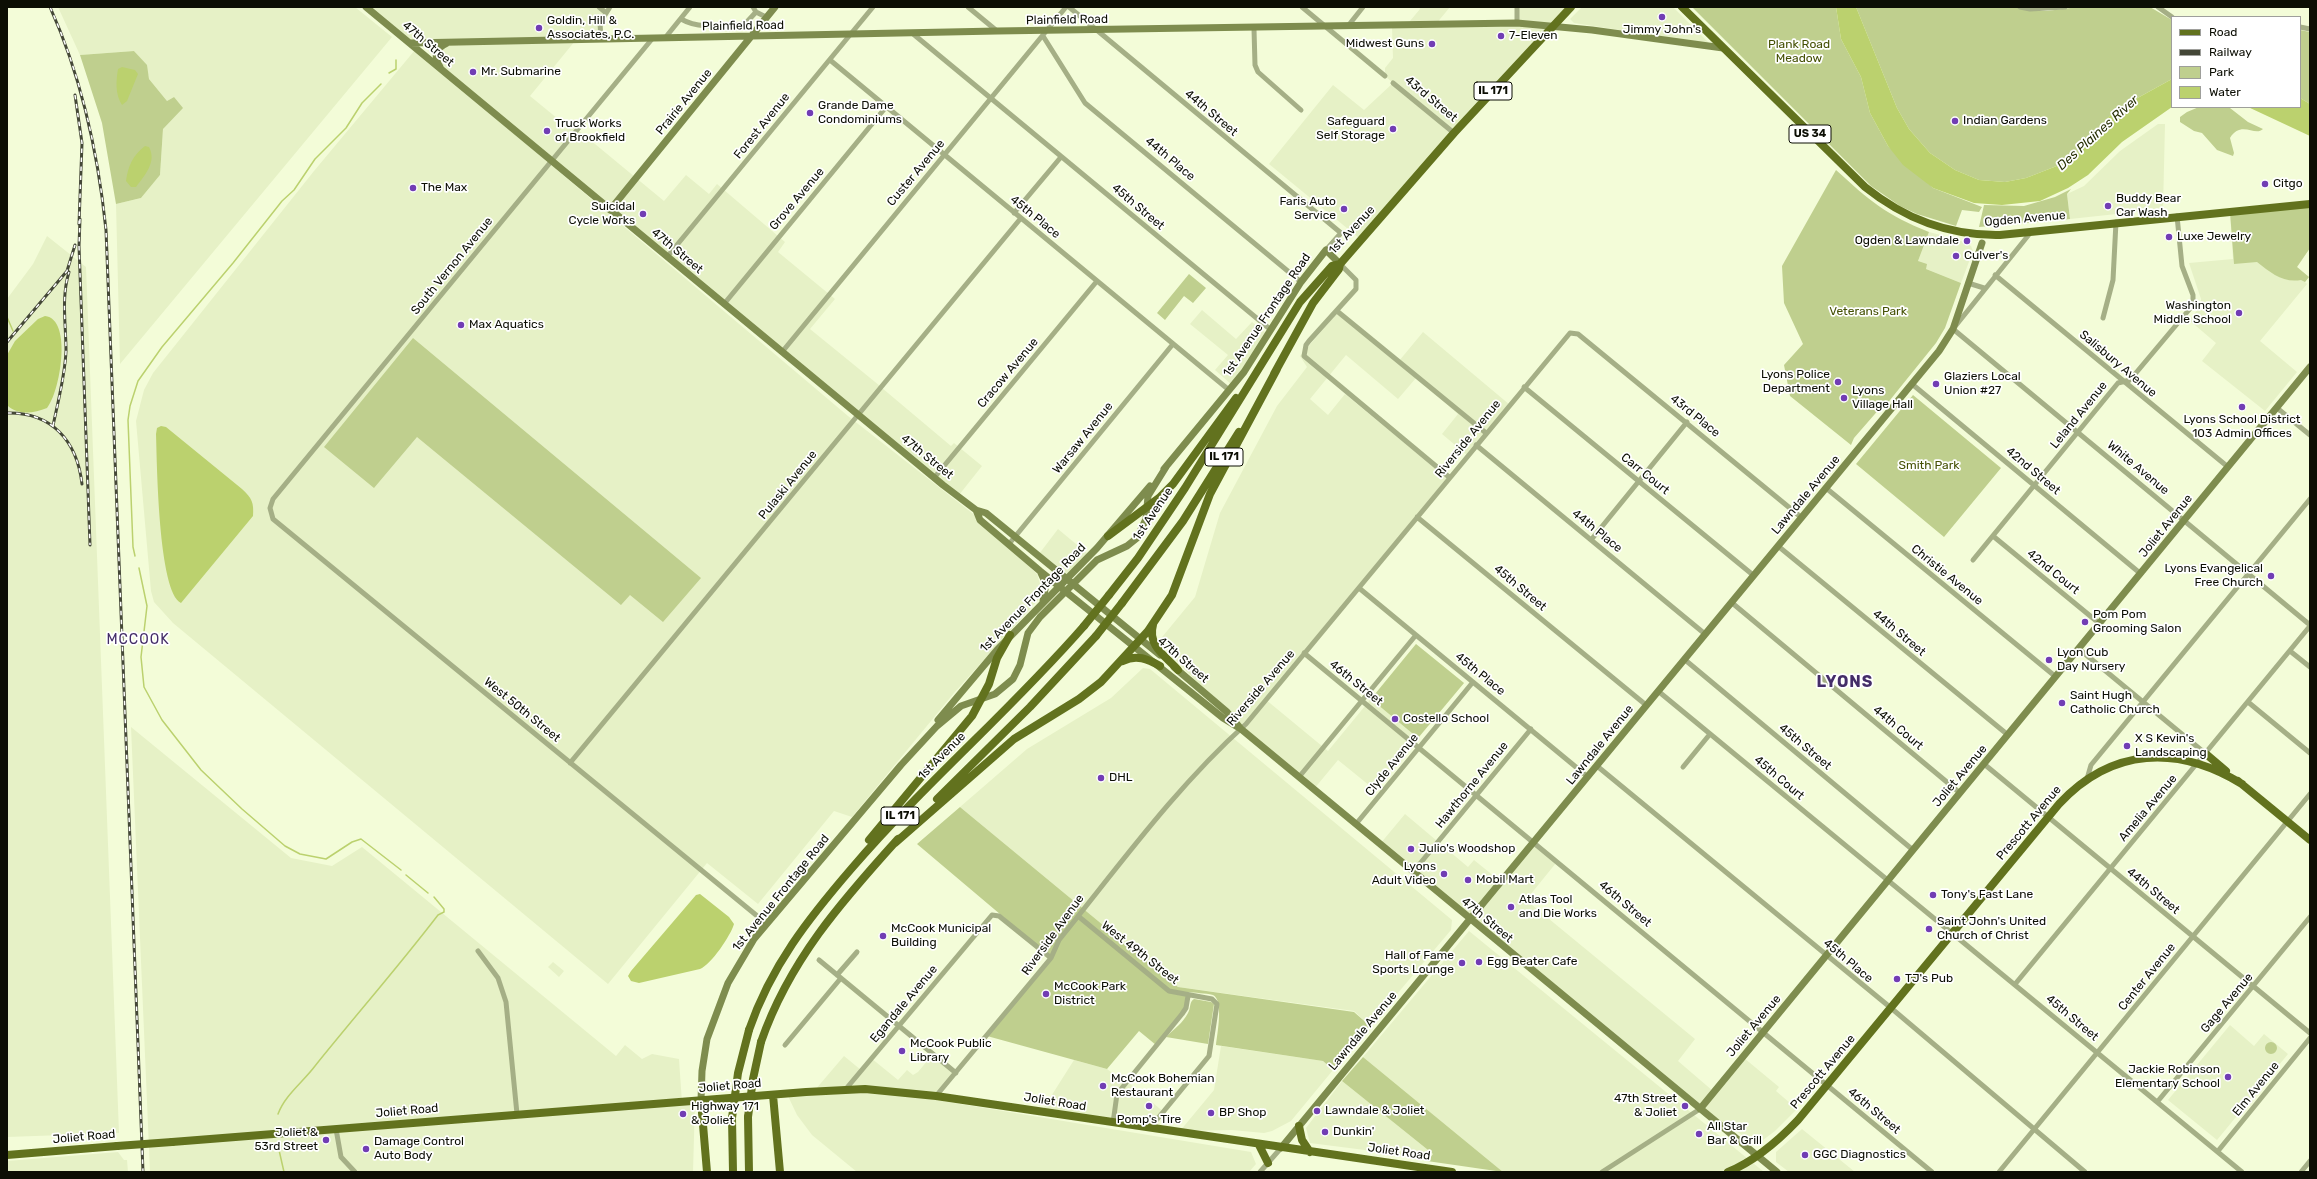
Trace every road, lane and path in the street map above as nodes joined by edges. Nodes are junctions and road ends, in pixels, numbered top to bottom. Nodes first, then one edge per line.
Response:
1 (366, 7) edge
2 (599, 7) edge
3 (610, 7) edge
4 (690, 7) edge
5 (775, 7) edge
6 (873, 7) edge
7 (968, 7) edge
8 (1067, 7) edge
9 (1302, 7) edge
10 (1363, 7) edge
11 (1518, 7) edge
12 (1571, 7) edge
13 (1682, 7) edge
14 (2020, 7) edge
15 (2065, 7) edge
16 (2158, 7) edge
17 (755, 9) edge
18 (605, 12) junction
19 (2171, 16) edge
20 (766, 18) junction
21 (681, 19) junction
22 (1517, 24) junction
23 (1348, 26) junction
24 (1553, 26) junction
25 (1326, 27) junction
26 (1254, 29) junction
27 (1096, 30) junction
28 (997, 31) junction
29 (912, 33) junction
30 (1045, 34) junction
31 (850, 35) junction
32 (752, 36) junction
33 (665, 38) junction
34 (601, 39) junction
35 (652, 39) junction
36 (449, 42) junction
37 (410, 43) junction
38 (1723, 48) junction
39 (830, 60) junction
40 (442, 70) junction
41 (1385, 76) dead end
42 (1393, 83) dead end
43 (991, 99) junction
44 (886, 107) junction
45 (1301, 110) dead end
46 (1454, 133) junction
47 (944, 155) junction
48 (1061, 157) junction
49 (551, 162) junction
50 (2310, 204) edge
51 (610, 210) junction
52 (1014, 213) junction
53 (2177, 216) junction
54 (1021, 218) junction
55 (2116, 222) junction
56 (2031, 232) junction
57 (1341, 233) joint
58 (1983, 239) junction
59 (1326, 250) junction
60 (667, 257) junction
61 (1340, 264) junction
62 (1995, 275) junction
63 (1097, 281) junction
64 (1301, 282) junction
65 (1968, 283) junction
66 (1984, 288) junction
67 (724, 304) junction
68 (1337, 311) junction
69 (2103, 318) dead end
70 (1953, 328) junction
71 (1271, 330) junction
72 (1574, 332) joint
73 (1173, 344) junction
74 (1272, 349) junction
75 (782, 352) junction
76 (2310, 367) edge
77 (1277, 369) junction
78 (2124, 381) junction
79 (1912, 384) junction
80 (1524, 387) junction
81 (1229, 390) junction
82 (2277, 408) junction
83 (858, 415) junction
84 (1687, 422) junction
85 (2078, 431) junction
86 (1486, 433) junction
87 (2310, 435) edge
88 (1476, 445) junction
89 (1166, 466) junction
90 (2228, 467) junction
91 (1449, 477) junction
92 (934, 478) junction
93 (1638, 481) junction
94 (2034, 485) junction
95 (1826, 488) junction
96 (2310, 498) edge
97 (270, 508) joint
98 (1146, 508) junction
99 (976, 510) junction
100 (1417, 517) junction
101 (1802, 518) junction
102 (2185, 520) junction
103 (1108, 536) junction
104 (1993, 536) junction
105 (1015, 537) junction
106 (1591, 540) junction
107 (1009, 544) junction
108 (1778, 546) junction
109 (1973, 560) dead end
110 (1040, 571) junction
111 (2141, 574) junction
112 (2248, 574) junction
113 (1753, 576) junction
114 (1066, 578) junction
115 (1073, 585) junction
116 (1059, 586) junction
117 (1358, 588) junction
118 (1066, 592) junction
119 (1043, 601) junction
120 (1731, 602) junction
121 (1154, 624) junction
122 (2100, 624) junction
123 (2310, 626) edge
124 (1705, 634) junction
125 (1010, 635) junction
126 (1416, 635) junction
127 (1141, 639) junction
128 (1135, 646) junction
129 (2079, 649) junction
130 (2290, 651) junction
131 (1304, 653) junction
132 (1684, 659) junction
133 (1119, 664) junction
134 (1160, 666) junction
135 (2310, 667) edge
136 (1178, 670) junction
137 (2056, 677) junction
138 (1473, 682) junction
139 (1658, 691) junction
140 (982, 698) junction
141 (1362, 701) junction
142 (2143, 702) junction
143 (2248, 702) junction
144 (1646, 705) junction
145 (1241, 729) junction
146 (1531, 729) junction
147 (1710, 734) junction
148 (2008, 735) junction
149 (918, 746) junction
150 (1419, 748) junction
151 (2310, 753) edge
152 (2206, 754) junction
153 (2198, 762) junction
154 (570, 763) junction
155 (1984, 764) junction
156 (1597, 766) junction
157 (1684, 767) dead end
158 (1299, 777) junction
159 (1588, 777) junction
160 (2087, 779) junction
161 (2242, 784) junction
162 (1960, 793) junction
163 (2310, 794) edge
164 (1476, 795) junction
165 (2048, 817) junction
166 (2288, 821) junction
167 (1356, 824) junction
168 (2310, 840) edge
169 (1534, 842) junction
170 (895, 843) junction
171 (1913, 850) junction
172 (2110, 868) junction
173 (1413, 872) junction
174 (1888, 880) junction
175 (820, 907) junction
176 (1078, 916) junction
177 (2310, 918) edge
178 (1470, 920) junction
179 (767, 924) junction
180 (1954, 933) junction
181 (2193, 937) junction
182 (478, 951) dead end
183 (857, 952) dead end
184 (1827, 956) junction
185 (1051, 958) junction
186 (819, 960) dead end
187 (839, 977) junction
188 (2016, 983) junction
189 (2253, 986) junction
190 (1188, 996) junction
191 (1891, 1008) junction
192 (899, 1026) junction
193 (1763, 1032) junction
194 (2310, 1033) edge
195 (2310, 1038) edge
196 (785, 1046) dead end
197 (2098, 1052) junction
198 (956, 1073) junction
199 (1828, 1086) junction
200 (845, 1090) junction
201 (773, 1095) junction
202 (936, 1096) junction
203 (701, 1101) junction
204 (2158, 1102) junction
205 (1700, 1109) junction
206 (517, 1114) junction
207 (1113, 1123) junction
208 (1299, 1126) junction
209 (1150, 1128) junction
210 (336, 1129) junction
211 (2034, 1130) junction
212 (1259, 1145) junction
213 (1281, 1148) junction
214 (2218, 1151) junction
215 (1310, 1152) junction
216 (7, 1155) edge
217 (1758, 1156) junction
218 (2310, 1161) edge
219 (1268, 1163) junction
220 (355, 1172) edge
221 (707, 1172) edge
222 (733, 1172) edge
223 (749, 1172) edge
224 (780, 1172) edge
225 (1260, 1172) edge
226 (1452, 1172) edge
227 (1602, 1172) edge
228 (1728, 1172) edge
229 (1777, 1172) edge
230 (1932, 1172) edge
231 (1999, 1172) edge
232 (2085, 1172) edge
233 (2242, 1172) edge
234 (2301, 1172) edge

1 - 37 street, 47th Street
2 - 18 street
3 - 18 street
4 - 21 street
5 - 20 street, Prairie Avenue
6 - 31 street, Forest Avenue
7 - 28 street
8 - 27 street, 44th Street
8 - 30 street, Custer Avenue
9 - 25 street
10 - 23 street
11 - 22 street
12 - 24 main road, 1st Avenue / IL 171
13 - 38 main road, Ogden Avenue / US 34
14 - 15 street
16 - 19 street
17 - 20 street
17 - 21 street
18 - 34 street
20 - 32 street, Prairie Avenue
21 - 33 street
22 - 23 street, Plainfield Road
22 - 24 street, Plainfield Road
23 - 25 street, Plainfield Road
24 - 38 street, Plainfield Road
24 - 46 main road, 1st Avenue / IL 171
25 - 26 street, Plainfield Road
25 - 41 street
26 - 27 street, Plainfield Road
26 - 45 street
27 - 30 street, Plainfield Road
27 - 57 street, 44th Street
28 - 29 street, Plainfield Road
28 - 30 street, Plainfield Road
29 - 31 street, Plainfield Road
29 - 43 street, 45th Street
30 - 43 street, Custer Avenue
30 - 64 street, 44th Place
31 - 32 street, Plainfield Road
31 - 39 street, Forest Avenue
32 - 33 street, Plainfield Road
32 - 51 street, Prairie Avenue
33 - 35 street, Plainfield Road
34 - 35 street, Plainfield Road
34 - 36 street, Plainfield Road
35 - 49 street, South Vernon Avenue
36 - 37 street, Plainfield Road
36 - 40 street
37 - 40 street, 47th Street
38 - 58 main road, Ogden Avenue / US 34
39 - 44 street, 45th Place
39 - 60 street, Forest Avenue
40 - 49 street, 47th Street
42 - 46 street, 43rd Street
43 - 47 street, Custer Avenue
43 - 48 street, 45th Street
44 - 47 street, 45th Place
44 - 67 street, Grove Avenue
46 - 61 main road, 1st Avenue / IL 171
47 - 52 street, 45th Place
47 - 75 street, Custer Avenue
48 - 52 street
48 - 71 street, 45th Street
49 - 51 street, 47th Street
49 - 97 street, South Vernon Avenue
50 - 53 main road, Ogden Avenue / US 34
51 - 60 street, 47th Street
52 - 54 street, 45th Place
53 - 55 main road, Ogden Avenue / US 34
53 - 78 street, Leland Avenue
54 - 63 street, 45th Place
54 - 83 street, Pulaski Avenue
55 - 56 main road, Ogden Avenue / US 34
55 - 69 street
56 - 58 main road, Ogden Avenue / US 34
56 - 62 street, Lawndale Avenue
57 - 59 street, 1st Avenue
58 - 65 street, Lawndale Avenue
59 - 61 street
59 - 64 street, 1st Avenue Frontage Road
60 - 67 street, 47th Street
61 - 68 street
61 - 74 main road, 1st Avenue / IL 171
61 - 77 main road, IL 171
62 - 66 street, Lawndale Avenue
62 - 78 street, Salisbury Avenue
63 - 73 street, 45th Place
63 - 92 street, Cracow Avenue
64 - 71 street, 1st Avenue Frontage Road
65 - 66 street
65 - 70 street, Lawndale Avenue
66 - 70 street, Lawndale Avenue
67 - 75 street, 47th Street
68 - 86 street
68 - 91 street
70 - 79 street, Lawndale Avenue
70 - 85 street, White Avenue
71 - 81 street, 1st Avenue Frontage Road
72 - 80 street, Riverside Avenue
72 - 84 street, 43rd Place
73 - 81 street, 45th Place
73 - 105 street, Warsaw Avenue
74 - 98 main road
74 - 175 main road, 1st Avenue / IL 171, bridge
75 - 83 street, 47th Street
76 - 82 street, Joliet Avenue
77 - 121 main road
77 - 170 main road, IL 171, bridge
78 - 85 street, Leland Avenue
78 - 90 street, Salisbury Avenue
79 - 94 street, 42nd Street
79 - 95 street, Lawndale Avenue
80 - 86 street, Riverside Avenue
80 - 93 street, Carr Court
81 - 89 street, 1st Avenue Frontage Road
82 - 87 street
82 - 90 street, Joliet Avenue
83 - 92 street, 47th Street
83 - 154 street, Pulaski Avenue
84 - 93 street
84 - 101 street, 43rd Place
85 - 94 street, Leland Avenue
85 - 102 street, White Avenue
86 - 88 street, Riverside Avenue
88 - 91 street, Riverside Avenue
88 - 106 street, 44th Place
89 - 98 street, 1st Avenue Frontage Road
89 - 103 street, 1st Avenue Frontage Road
90 - 102 street, Joliet Avenue
91 - 100 street, Riverside Avenue
92 - 99 street, 47th Street
93 - 106 street
93 - 113 street, Carr Court
94 - 104 street, Leland Avenue
94 - 111 street, 42nd Street
95 - 101 street, Lawndale Avenue
95 - 137 street, Christie Avenue
96 - 112 street, Prescott Avenue
97 - 154 street, West 50th Street
98 - 103 main road
98 - 115 street, 1st Avenue Frontage Road
99 - 105 street, 47th Street
99 - 107 street, 47th Street
100 - 117 street, Riverside Avenue
100 - 144 street, 45th Street
101 - 108 street, Lawndale Avenue
102 - 111 street, Joliet Avenue
102 - 112 street, White Avenue
103 - 114 street, 1st Avenue Frontage Road
104 - 109 street, Leland Avenue
104 - 122 street, 42nd Court
105 - 107 street, Warsaw Avenue
105 - 114 street, 47th Street
106 - 124 street, 44th Place
107 - 110 street, 47th Street
108 - 113 street, Lawndale Avenue
108 - 148 street, 44th Street
110 - 116 street, 47th Street
110 - 119 street
111 - 122 street, Joliet Avenue
112 - 123 street, White Avenue
112 - 142 street, Prescott Avenue
113 - 120 street, Lawndale Avenue
114 - 115 street, 47th Street
114 - 116 street, 1st Avenue Frontage Road
115 - 118 street, 1st Avenue Frontage Road
115 - 127 street, 47th Street
116 - 118 street, 47th Street
116 - 119 street, 1st Avenue Frontage Road
117 - 126 street, 45th Place
117 - 131 street, Riverside Avenue
118 - 128 street, 47th Street
118 - 140 street, 1st Avenue Frontage Road
119 - 125 street, 1st Avenue Frontage Road
120 - 124 street, Lawndale Avenue
120 - 162 street, 44th Court
121 - 127 main road
121 - 136 main road
122 - 129 street, Joliet Avenue
123 - 130 street, Amelia Avenue
124 - 132 street, Lawndale Avenue
125 - 140 main road
125 - 149 street, 1st Avenue Frontage Road
126 - 138 street, 45th Place
126 - 141 street
127 - 128 main road
127 - 136 street, 47th Street
128 - 133 main road
128 - 134 street, 47th Street
129 - 137 street, Joliet Avenue
129 - 142 street
130 - 135 street
130 - 143 street, Amelia Avenue
131 - 141 street, 46th Street
131 - 145 street, Riverside Avenue
132 - 139 street, Lawndale Avenue
132 - 171 street, 45th Street
133 - 134 main road
133 - 170 main road
134 - 145 street, 47th Street
136 - 145 street, 47th Street
137 - 148 street, Joliet Avenue
138 - 146 street, 45th Place
138 - 150 street, Clyde Avenue
139 - 144 street, Lawndale Avenue
139 - 147 street, 45th Court
140 - 149 street, 1st Avenue Frontage Road
140 - 175 main road
141 - 150 street, 46th Street
141 - 158 street
142 - 152 street
142 - 160 street, Prescott Avenue
143 - 151 street
143 - 152 street, Amelia Avenue
144 - 156 street, Lawndale Avenue
145 - 158 street, 47th Street
145 - 176 street, Riverside Avenue
146 - 159 street, 45th Place
146 - 164 street, Hawthorne Avenue
147 - 157 street
147 - 174 street, 45th Court
148 - 155 street, Joliet Avenue
149 - 179 street, 1st Avenue Frontage Road
150 - 164 street, 46th Street
150 - 167 street, Clyde Avenue
152 - 153 street, Amelia Avenue
152 - 161 main road
153 - 160 main road
153 - 161 main road
153 - 172 street, Amelia Avenue
154 - 179 street, West 50th Street
155 - 162 street, Joliet Avenue
155 - 165 street, 44th Street
156 - 159 street, Lawndale Avenue
156 - 184 street, 45th Place
158 - 167 street, 47th Street
159 - 169 street, Lawndale Avenue
160 - 165 main road, Prescott Avenue
161 - 166 main road
162 - 171 street, Joliet Avenue
163 - 166 street, Center Avenue
164 - 169 street, 46th Street
164 - 173 street, Hawthorne Avenue
165 - 172 street, 44th Street
165 - 180 main road, Prescott Avenue
166 - 168 main road
166 - 181 street, Center Avenue
167 - 173 street, 47th Street
169 - 178 street, Lawndale Avenue
169 - 193 street, 46th Street
170 - 223 main road, IL 171, bridge
171 - 174 street, Joliet Avenue
172 - 181 street, 44th Street
172 - 188 street, Amelia Avenue
173 - 178 street, 47th Street
174 - 180 street, 45th Street
174 - 184 street, Joliet Avenue
175 - 222 main road, 1st Avenue / IL 171, bridge
176 - 185 street, Riverside Avenue
176 - 190 street, West 49th Street
177 - 189 street, Gage Avenue
178 - 205 street, 47th Street
178 - 208 street, Lawndale Avenue
179 - 203 street, 1st Avenue Frontage Road
180 - 188 street, 45th Street
180 - 191 main road, Prescott Avenue
181 - 189 street, 44th Street
181 - 197 street, Center Avenue
182 - 206 street
183 - 187 street
184 - 191 street, 45th Place
184 - 193 street, Joliet Avenue
185 - 192 street, Egandale Avenue
185 - 198 street, Riverside Avenue
186 - 187 street
187 - 192 street
187 - 196 street
188 - 197 street, 45th Street
189 - 194 street, 44th Street
189 - 204 street, Gage Avenue
190 - 207 street
190 - 209 street, West 49th Street
191 - 199 main road, Prescott Avenue
191 - 211 street, 45th Place
192 - 198 street
192 - 200 street, Egandale Avenue
193 - 199 street, 46th Street
193 - 205 street, Joliet Avenue
195 - 214 street, Elm Avenue
197 - 204 street, 45th Street
197 - 211 street, Center Avenue
198 - 202 street, Riverside Avenue
199 - 217 main road, Prescott Avenue
199 - 230 street, 46th Street
200 - 201 main road, Joliet Road
200 - 202 main road, Joliet Road
201 - 203 main road, Joliet Road
201 - 224 main road
202 - 207 main road, Joliet Road
203 - 206 main road, Joliet Road
203 - 221 main road
204 - 214 street, 45th Street
205 - 217 street, 47th Street
205 - 227 street, Joliet Avenue
206 - 210 main road, Joliet Road
207 - 209 main road, Joliet Road
208 - 213 street, Lawndale Avenue
208 - 215 main road
209 - 212 main road, Joliet Road
210 - 216 main road, Joliet Road, bridge
210 - 220 street
211 - 231 street, Center Avenue
211 - 232 street, 45th Place
212 - 213 main road, Joliet Road
212 - 219 main road
213 - 215 main road, Joliet Road
213 - 219 street, Lawndale Avenue
214 - 233 street, 45th Street
215 - 226 main road, Joliet Road
217 - 228 main road
217 - 229 street, 47th Street
218 - 234 street
219 - 225 street, Lawndale Avenue

